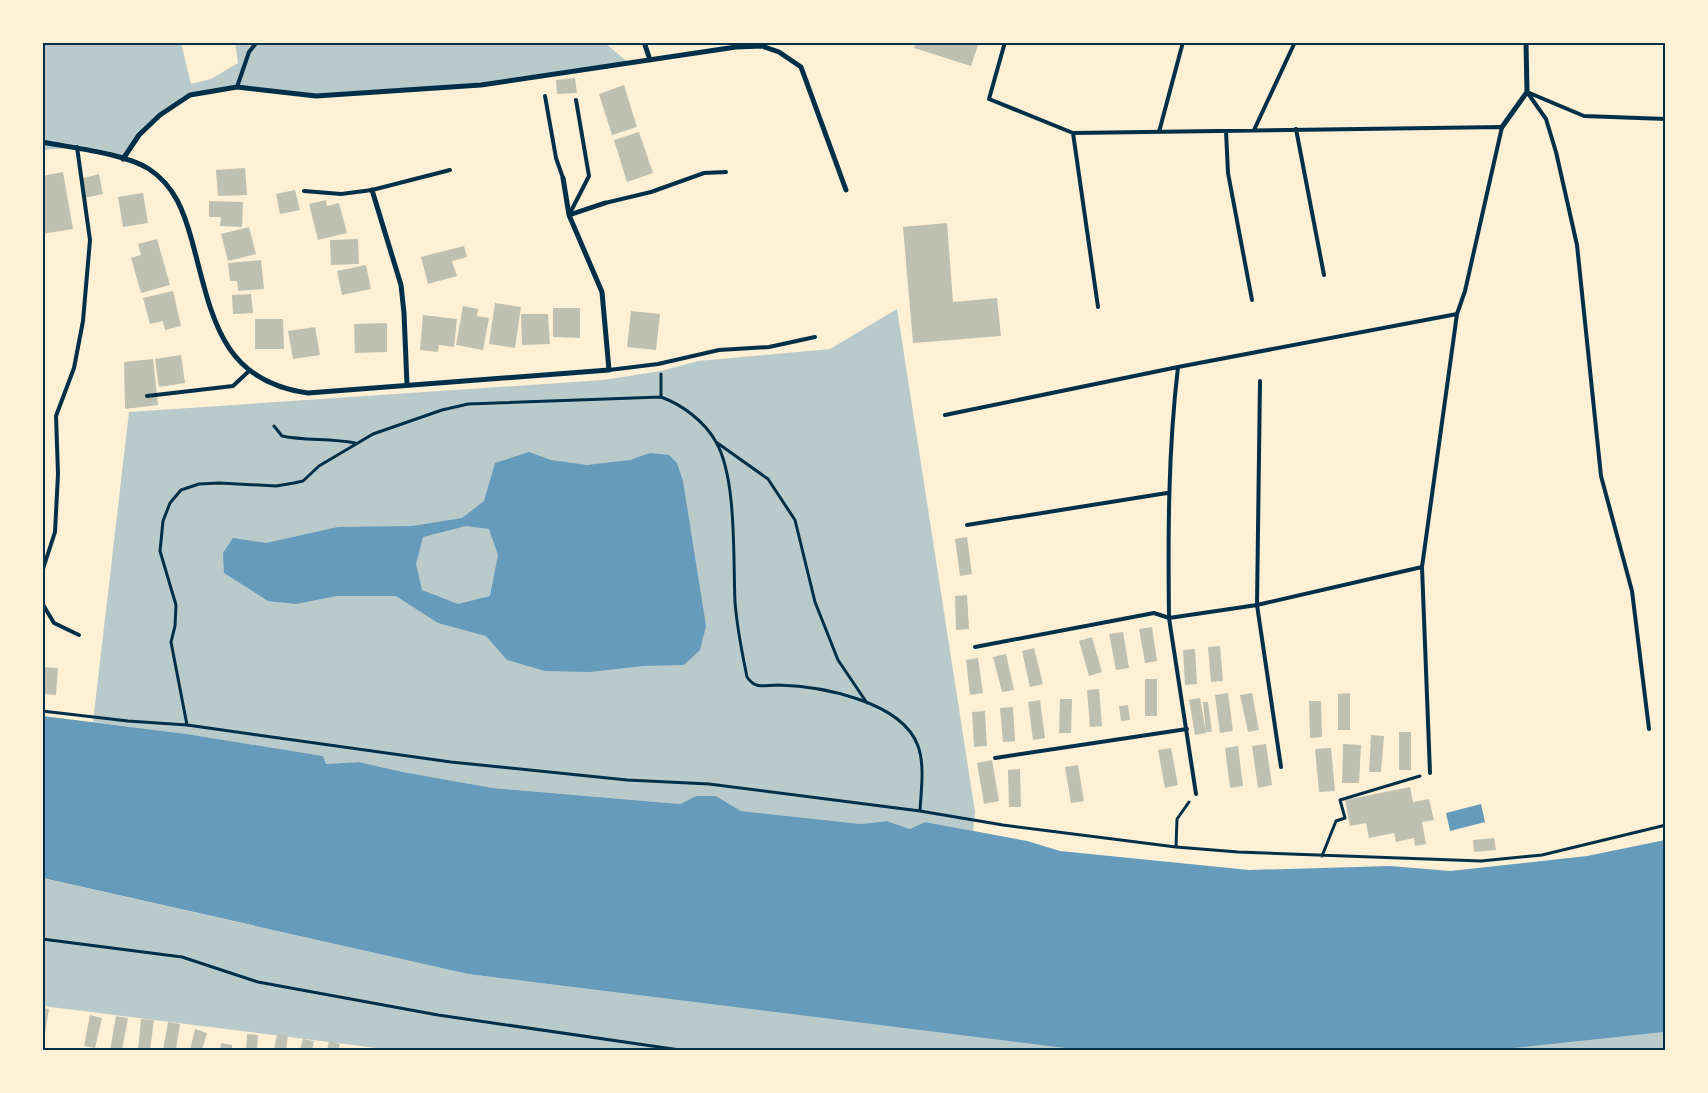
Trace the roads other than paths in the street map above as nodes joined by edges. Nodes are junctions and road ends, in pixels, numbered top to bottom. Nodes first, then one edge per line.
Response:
1 (256, 42) edge
2 (644, 42) edge
3 (1005, 42) edge
4 (1183, 42) edge
5 (1295, 42) edge
6 (1526, 42) edge
7 (737, 45) edge
8 (650, 60) junction
9 (237, 87) junction
10 (1527, 92) junction
11 (545, 96) dead end
12 (576, 100) dead end
13 (1666, 119) edge
14 (1502, 127) junction
15 (1296, 129) junction
16 (1254, 130) junction
17 (1226, 131) junction
18 (1159, 132) junction
19 (1073, 133) junction
20 (42, 142) edge
21 (77, 148) junction
22 (123, 159) junction
23 (450, 170) dead end
24 (726, 172) dead end
25 (563, 178) joint
26 (372, 190) junction
27 (846, 190) dead end
28 (304, 191) dead end
29 (605, 203) joint
30 (569, 215) junction
31 (1324, 275) dead end
32 (1252, 300) dead end
33 (1098, 307) dead end
34 (1457, 314) junction
35 (815, 338) dead end
36 (1178, 367) junction
37 (609, 370) junction
38 (248, 371) junction
39 (1260, 381) dead end
40 (408, 385) junction
41 (147, 396) dead end
42 (944, 415) dead end
43 (1167, 493) junction
44 (967, 525) dead end
45 (1422, 567) junction
46 (42, 572) edge
47 (42, 603) edge
48 (1257, 605) junction
49 (1169, 618) junction
50 (79, 635) dead end
51 (975, 647) dead end
52 (1187, 729) junction
53 (1649, 729) dead end
54 (995, 758) dead end
55 (1281, 767) dead end
56 (1430, 773) road end
57 (1196, 794) road end

1 - 9 lane
2 - 8 street
3 - 19 lane
4 - 18 lane
5 - 16 lane
6 - 10 street
7 - 8 street
7 - 27 street
8 - 9 street
9 - 22 street
10 - 13 lane
10 - 14 street
10 - 53 lane
11 - 25 lane
12 - 30 lane
14 - 15 lane
14 - 34 lane
15 - 16 lane
15 - 31 lane
16 - 17 lane
17 - 18 lane
17 - 32 lane
18 - 19 lane
19 - 33 lane
20 - 21 street
21 - 22 street
21 - 46 lane
22 - 38 street
23 - 26 lane
24 - 29 lane
25 - 30 street
26 - 28 lane
26 - 40 street
29 - 30 street
30 - 37 street
34 - 36 lane
34 - 45 lane
35 - 37 lane
36 - 42 lane
36 - 43 lane
37 - 40 street
38 - 40 street
38 - 41 lane
39 - 48 lane
43 - 44 lane
43 - 49 lane
45 - 48 lane
45 - 56 lane
47 - 50 lane
48 - 49 lane
48 - 55 lane
49 - 51 lane
49 - 52 lane
52 - 54 lane
52 - 57 lane

